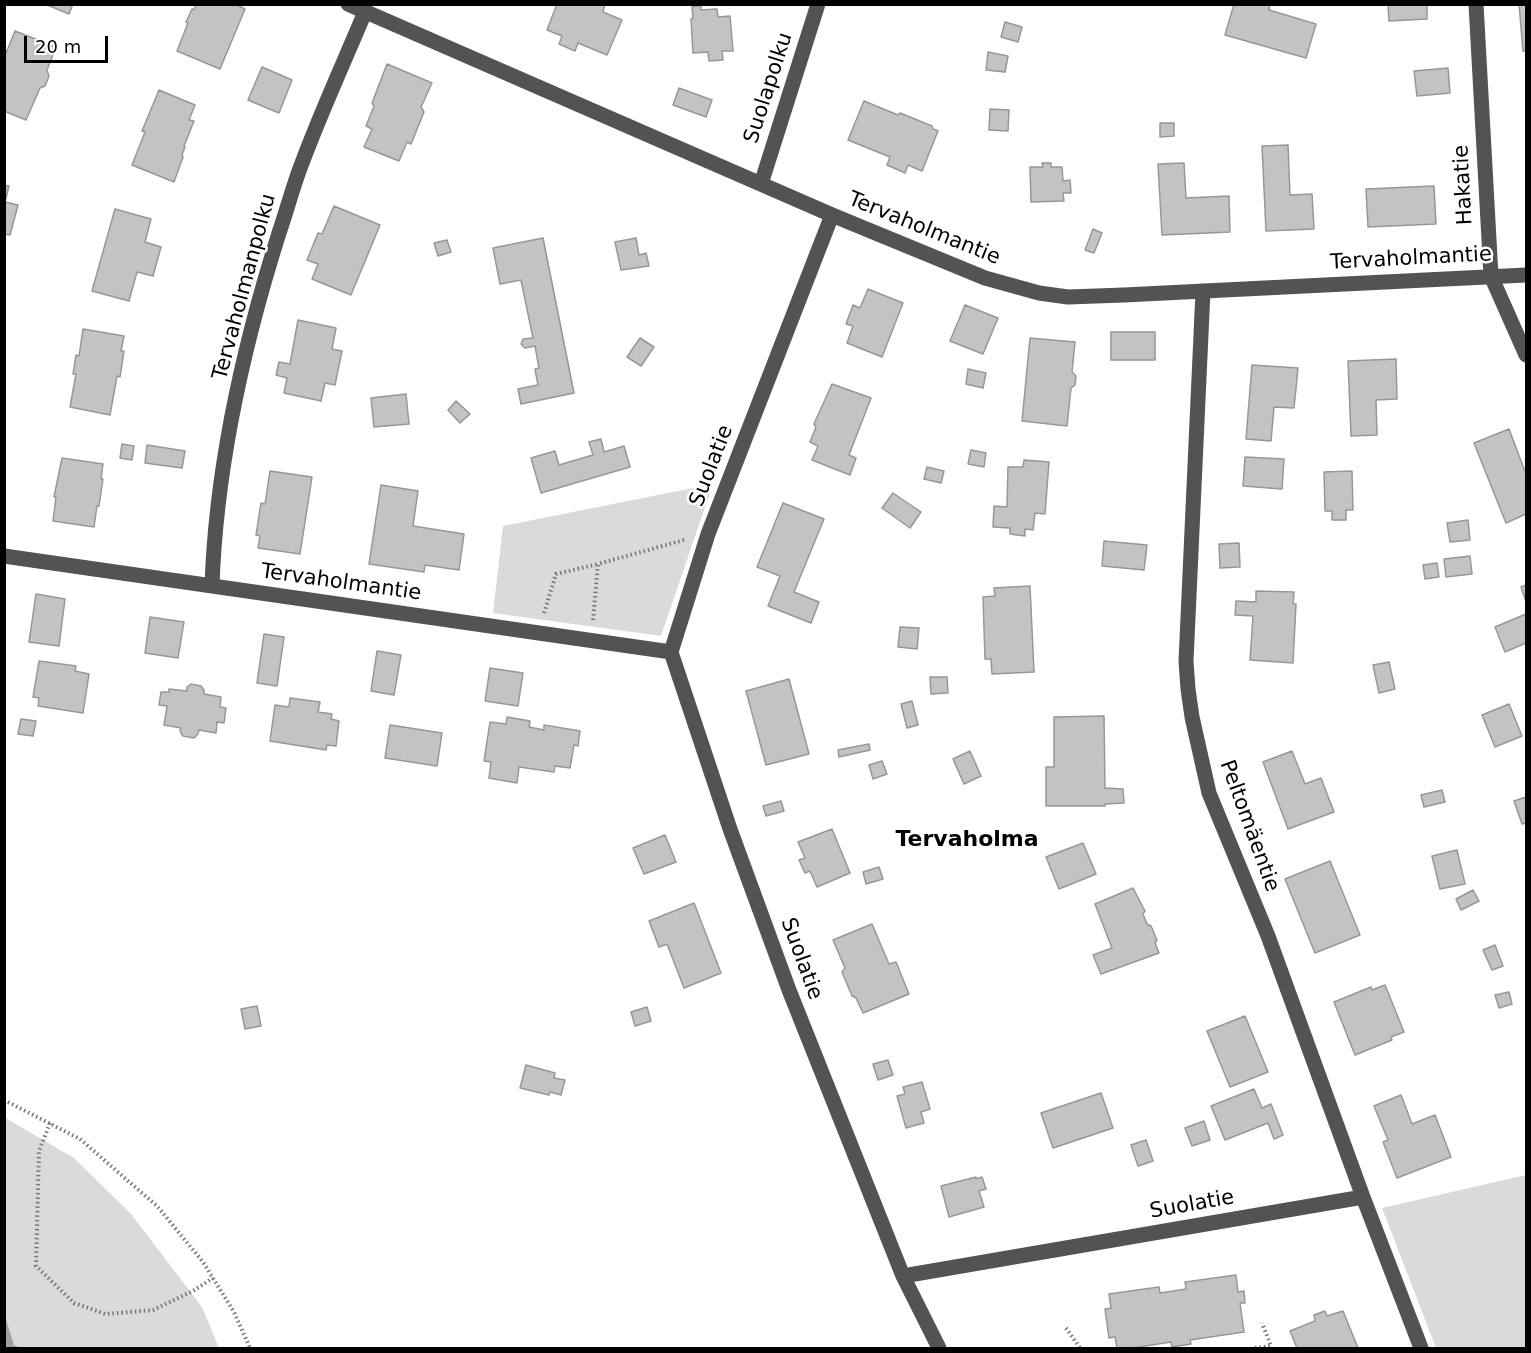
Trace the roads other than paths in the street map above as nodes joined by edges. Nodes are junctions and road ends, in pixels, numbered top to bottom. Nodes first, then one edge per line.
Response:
1 (348, 4) edge
2 (818, 4) edge
3 (1476, 4) edge
4 (365, 12) junction
5 (761, 184) junction
6 (832, 215) junction
7 (1527, 275) edge
8 (1491, 276) junction
9 (1203, 291) junction
10 (1527, 355) edge
11 (4, 556) edge
12 (212, 586) junction
13 (671, 651) junction
14 (1363, 1197) junction
15 (903, 1276) junction
16 (939, 1348) edge
17 (1421, 1348) edge

1 - 4 street, Tervaholmantie
2 - 5 street, Suolapolku
3 - 8 street, Hakatie
4 - 5 street, Tervaholmantie
4 - 12 street, Tervaholmanpolku
5 - 6 street, Tervaholmantie
6 - 9 street, Tervaholmantie
6 - 13 street, Suolatie
7 - 8 street, Tervaholmantie
8 - 9 street, Tervaholmantie
8 - 10 street, Hakatie
9 - 14 street, Peltomäentie
11 - 12 street, Tervaholmantie
12 - 13 street, Tervaholmantie
13 - 15 street, Suolatie
14 - 15 street, Suolatie
14 - 17 street, Peltomäentie
15 - 16 street

